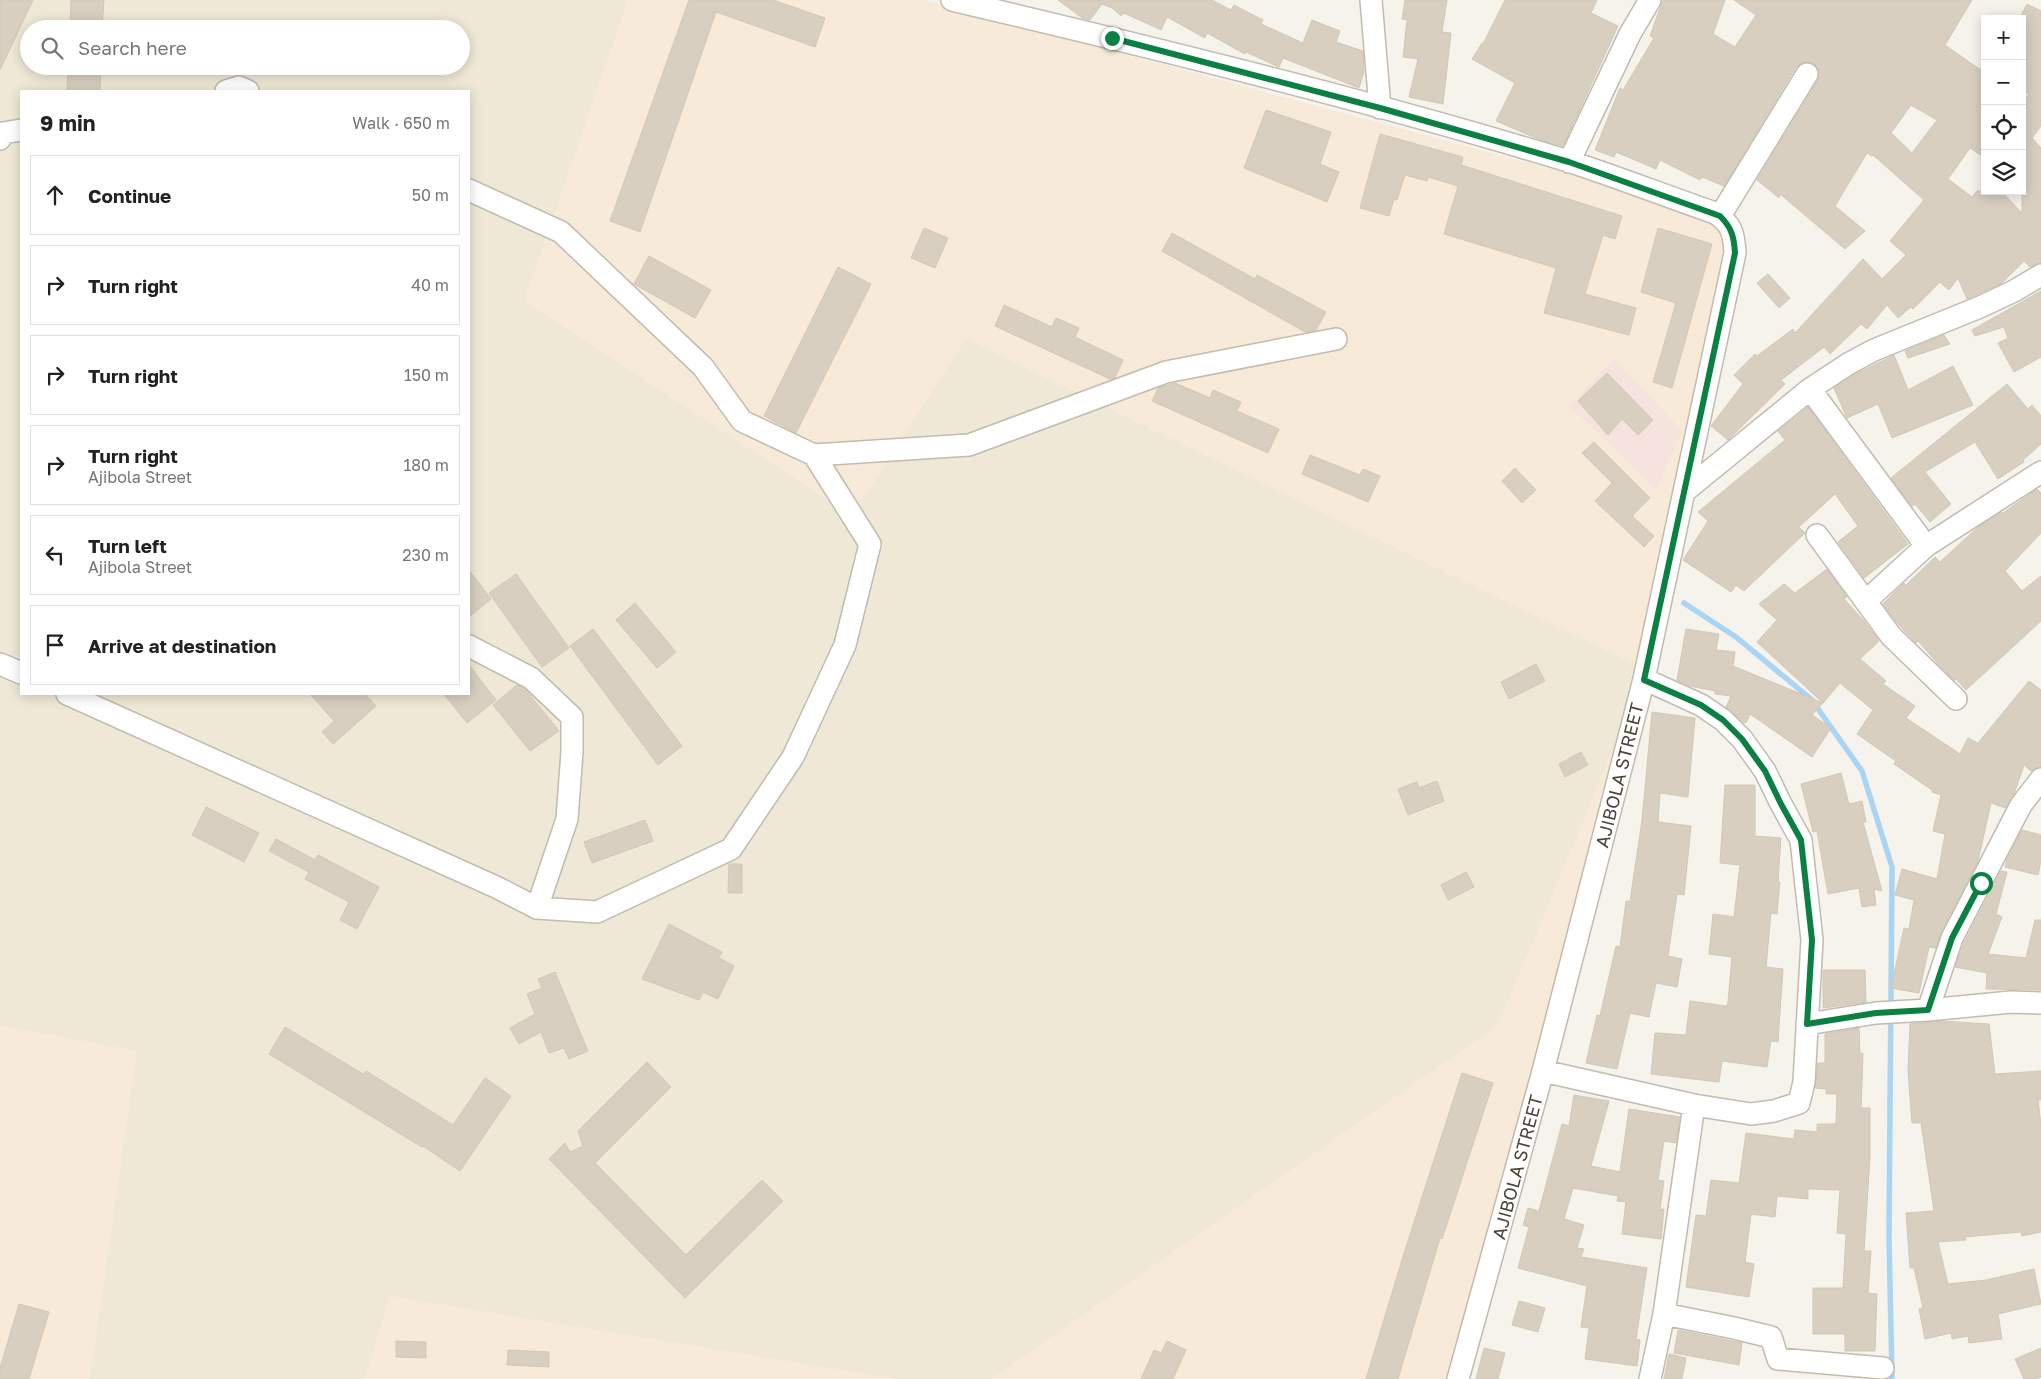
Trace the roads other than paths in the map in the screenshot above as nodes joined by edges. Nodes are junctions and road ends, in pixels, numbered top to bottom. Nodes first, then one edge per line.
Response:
1 (952, 0) edge
2 (1371, 0) edge
3 (1650, 0) edge
4 (1807, 74) dead end
5 (229, 90) edge
6 (246, 90) edge
7 (1380, 108) junction
8 (20, 130) edge
9 (0, 139) edge
10 (1569, 162) junction
11 (470, 190) edge
12 (1720, 216) junction
13 (2041, 275) edge
14 (1336, 339) dead end
15 (1810, 389) junction
16 (814, 455) junction
17 (2041, 472) edge
18 (1685, 491) junction
19 (1817, 535) dead end
20 (1926, 546) junction
21 (1866, 601) junction
22 (470, 647) edge
23 (0, 664) edge
24 (20, 673) edge
25 (1644, 680) junction
26 (69, 695) edge
27 (1956, 699) dead end
28 (2041, 780) edge
29 (537, 908) junction
30 (2041, 1003) edge
31 (1928, 1010) junction
32 (1807, 1024) junction
33 (1543, 1070) junction
34 (1694, 1105) junction
35 (1664, 1314) junction
36 (1883, 1368) dead end
37 (1458, 1379) edge
38 (1650, 1379) edge

1 - 7 street
2 - 7 street
3 - 10 street
4 - 12 street
5 - 6 street
7 - 10 street
8 - 9 street
10 - 12 street
11 - 16 street
12 - 18 street, AJIBOLA STREET
13 - 15 street
14 - 16 street
15 - 18 street
15 - 20 street
16 - 29 street
17 - 20 street
18 - 25 street, AJIBOLA STREET
19 - 21 street
20 - 21 street
21 - 27 street
22 - 29 street
23 - 24 street
25 - 32 street
25 - 33 street, AJIBOLA STREET
26 - 29 street
28 - 31 street
30 - 31 street
31 - 32 street
32 - 34 street
33 - 34 street
33 - 37 street, AJIBOLA STREET
34 - 35 street
35 - 36 street
35 - 38 street

